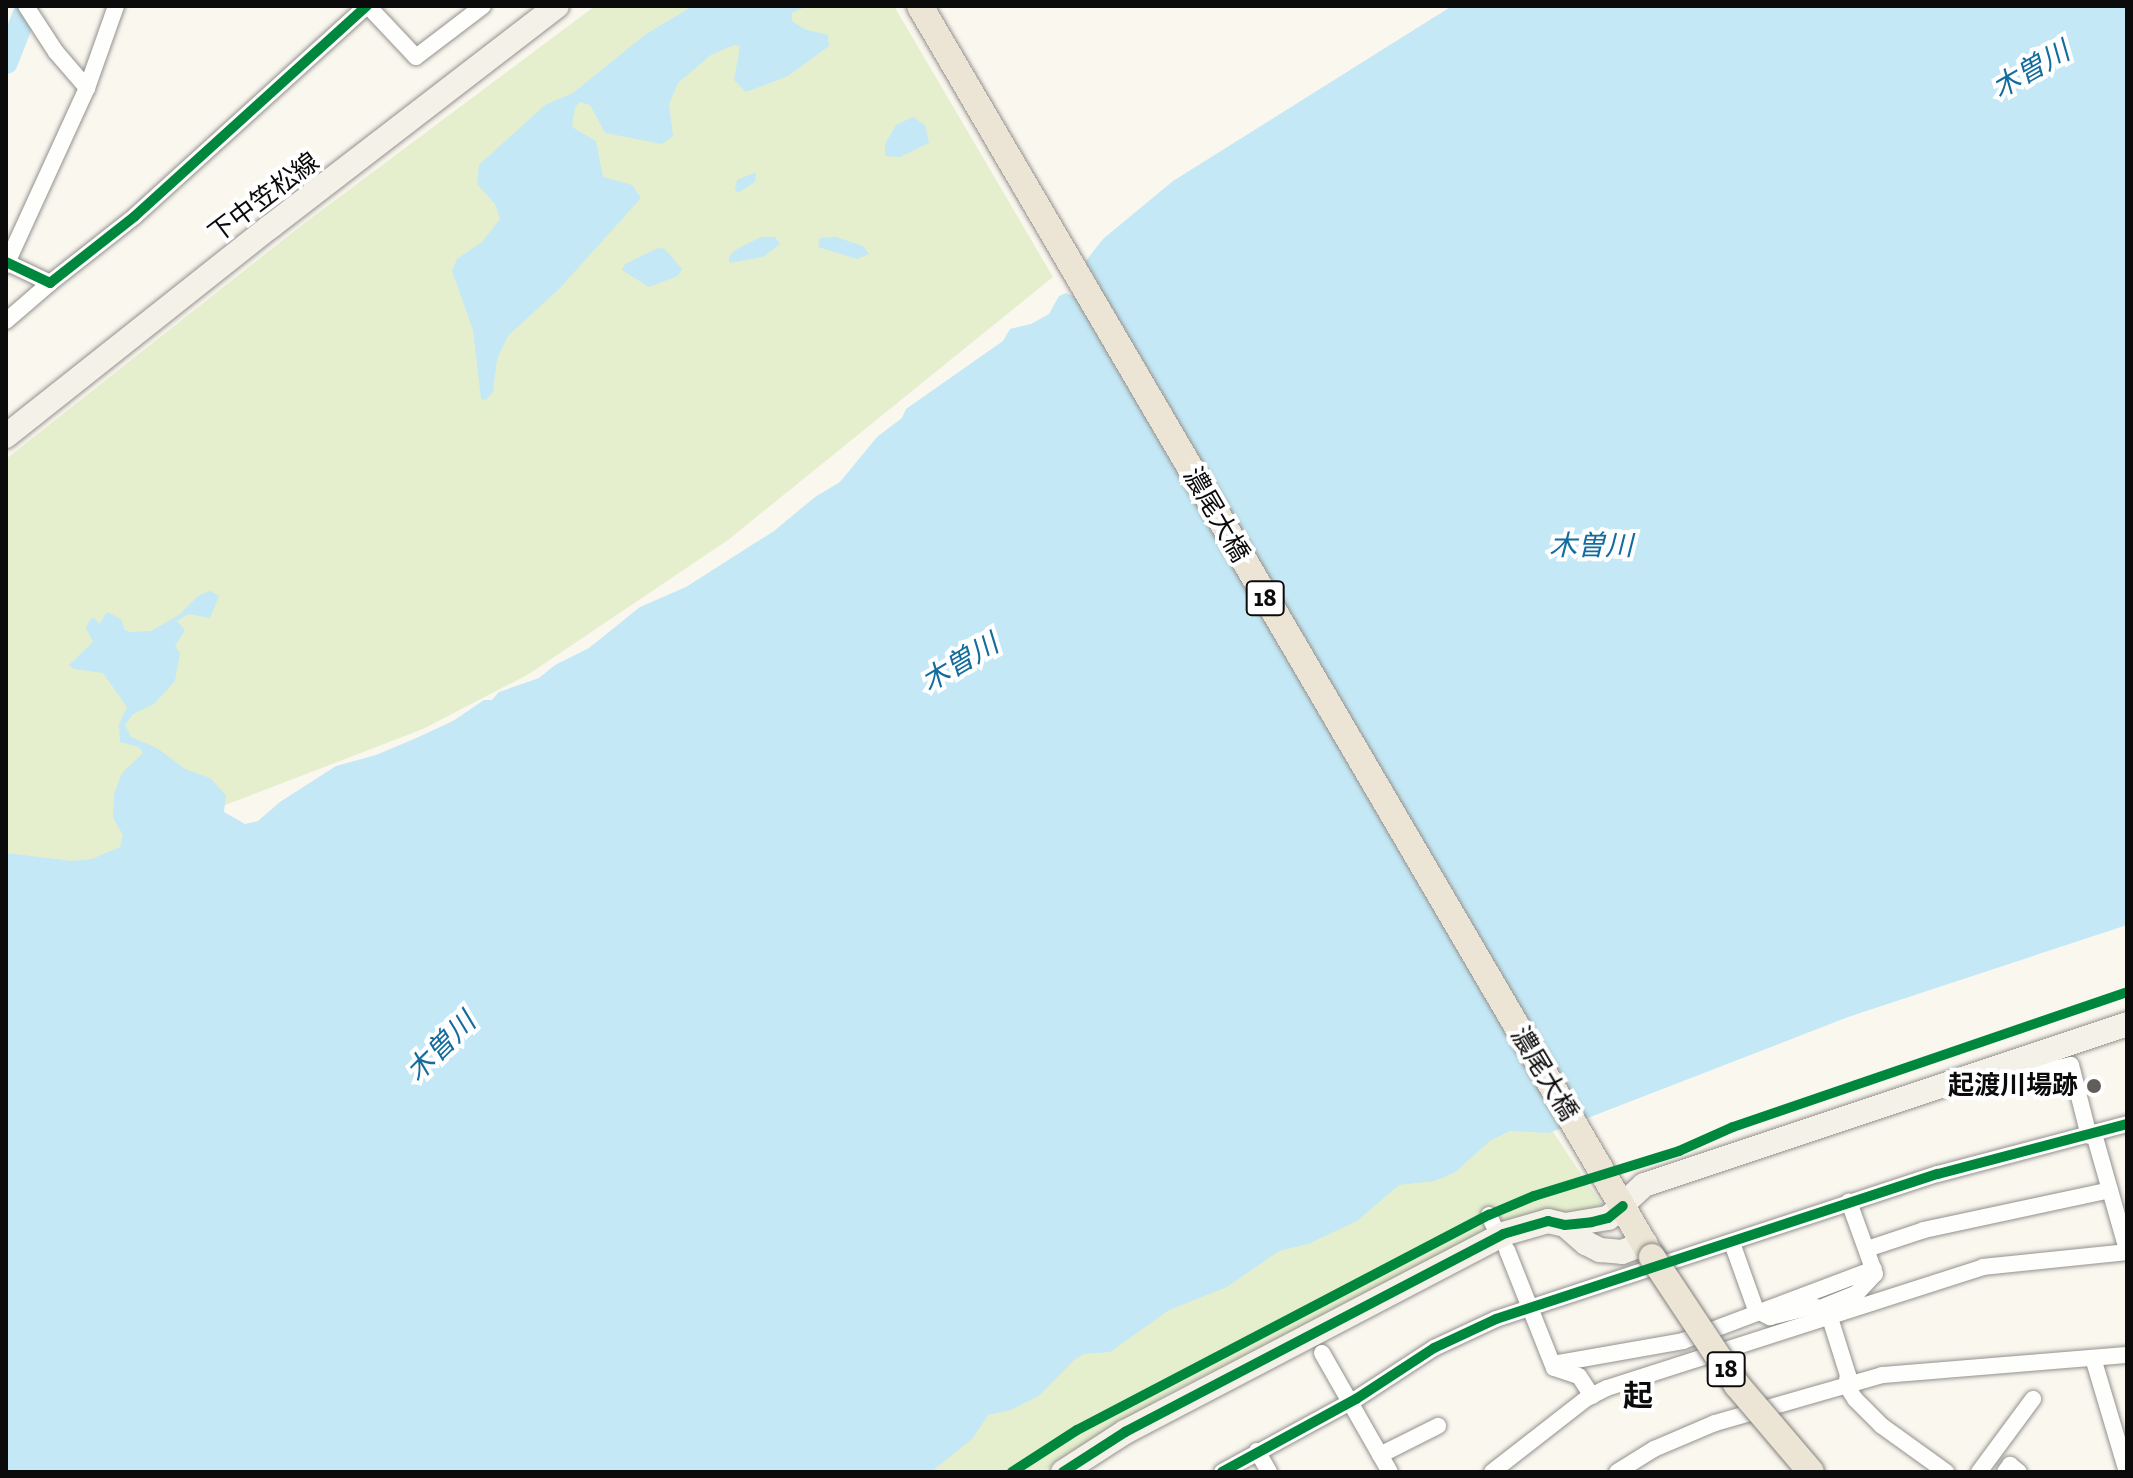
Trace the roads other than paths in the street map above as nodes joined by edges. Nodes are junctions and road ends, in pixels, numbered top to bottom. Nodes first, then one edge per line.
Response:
1 (116, 6) edge
2 (367, 6) edge
3 (483, 6) edge
4 (557, 6) edge
5 (920, 6) edge
6 (30, 13) edge
7 (544, 14) edge
8 (87, 88) junction
9 (6, 264) edge
10 (50, 283) junction
11 (6, 321) edge
12 (6, 436) edge
13 (2127, 1024) edge
14 (1971, 1076) junction
15 (2127, 1124) edge
16 (2092, 1135) junction
17 (2116, 1192) edge
18 (1617, 1197) junction
19 (1849, 1202) junction
20 (1565, 1225) junction
21 (1732, 1243) junction
22 (1867, 1249) junction
23 (1507, 1250) dead end
24 (1648, 1250) junction
25 (2127, 1251) edge
26 (1874, 1269) junction
27 (1530, 1306) junction
28 (1761, 1312) junction
29 (1824, 1313) junction
30 (1643, 1349) junction
31 (1322, 1353) dead end
32 (2127, 1355) edge
33 (2093, 1358) junction
34 (1553, 1364) junction
35 (1634, 1380) junction
36 (1846, 1385) junction
37 (1592, 1396) junction
38 (2033, 1399) dead end
39 (1350, 1402) junction
40 (1438, 1426) dead end
41 (1257, 1451) junction
42 (1380, 1455) junction
43 (1063, 1472) edge
44 (1222, 1472) edge
45 (1269, 1472) edge
46 (1390, 1472) edge
47 (1492, 1472) edge
48 (1617, 1472) edge
49 (1811, 1472) edge
50 (1946, 1472) edge
51 (1979, 1472) edge
52 (2005, 1472) edge
53 (2019, 1472) edge
54 (2127, 1472) edge

1 - 8 street
2 - 3 street
2 - 10 street
4 - 7 main road, 下中笠松線
5 - 18 main road, 濃尾大橋 / 18
6 - 8 street
7 - 12 main road, 下中笠松線
8 - 9 street
9 - 10 street
10 - 11 street
13 - 14 main road
14 - 16 street
14 - 18 main road
15 - 16 street
16 - 17 street
16 - 19 street
17 - 22 street
17 - 25 street
18 - 20 main road
18 - 24 main road, 18
19 - 21 street
19 - 22 street
20 - 24 main road
20 - 43 main road
21 - 27 street
21 - 28 street
22 - 26 street
23 - 27 street
24 - 49 main road, 18, bridge
25 - 29 street
26 - 28 street
26 - 29 street
27 - 34 street
27 - 39 street
28 - 29 street
28 - 30 street
29 - 35 street
29 - 36 street
30 - 34 street
30 - 35 street
31 - 39 street
32 - 33 street
33 - 36 street
33 - 54 street
34 - 37 street
35 - 37 street
36 - 48 street
36 - 50 street
37 - 47 street
38 - 51 street
39 - 41 street
39 - 42 street
40 - 42 street
41 - 44 street
41 - 45 street
42 - 46 street
52 - 53 street

